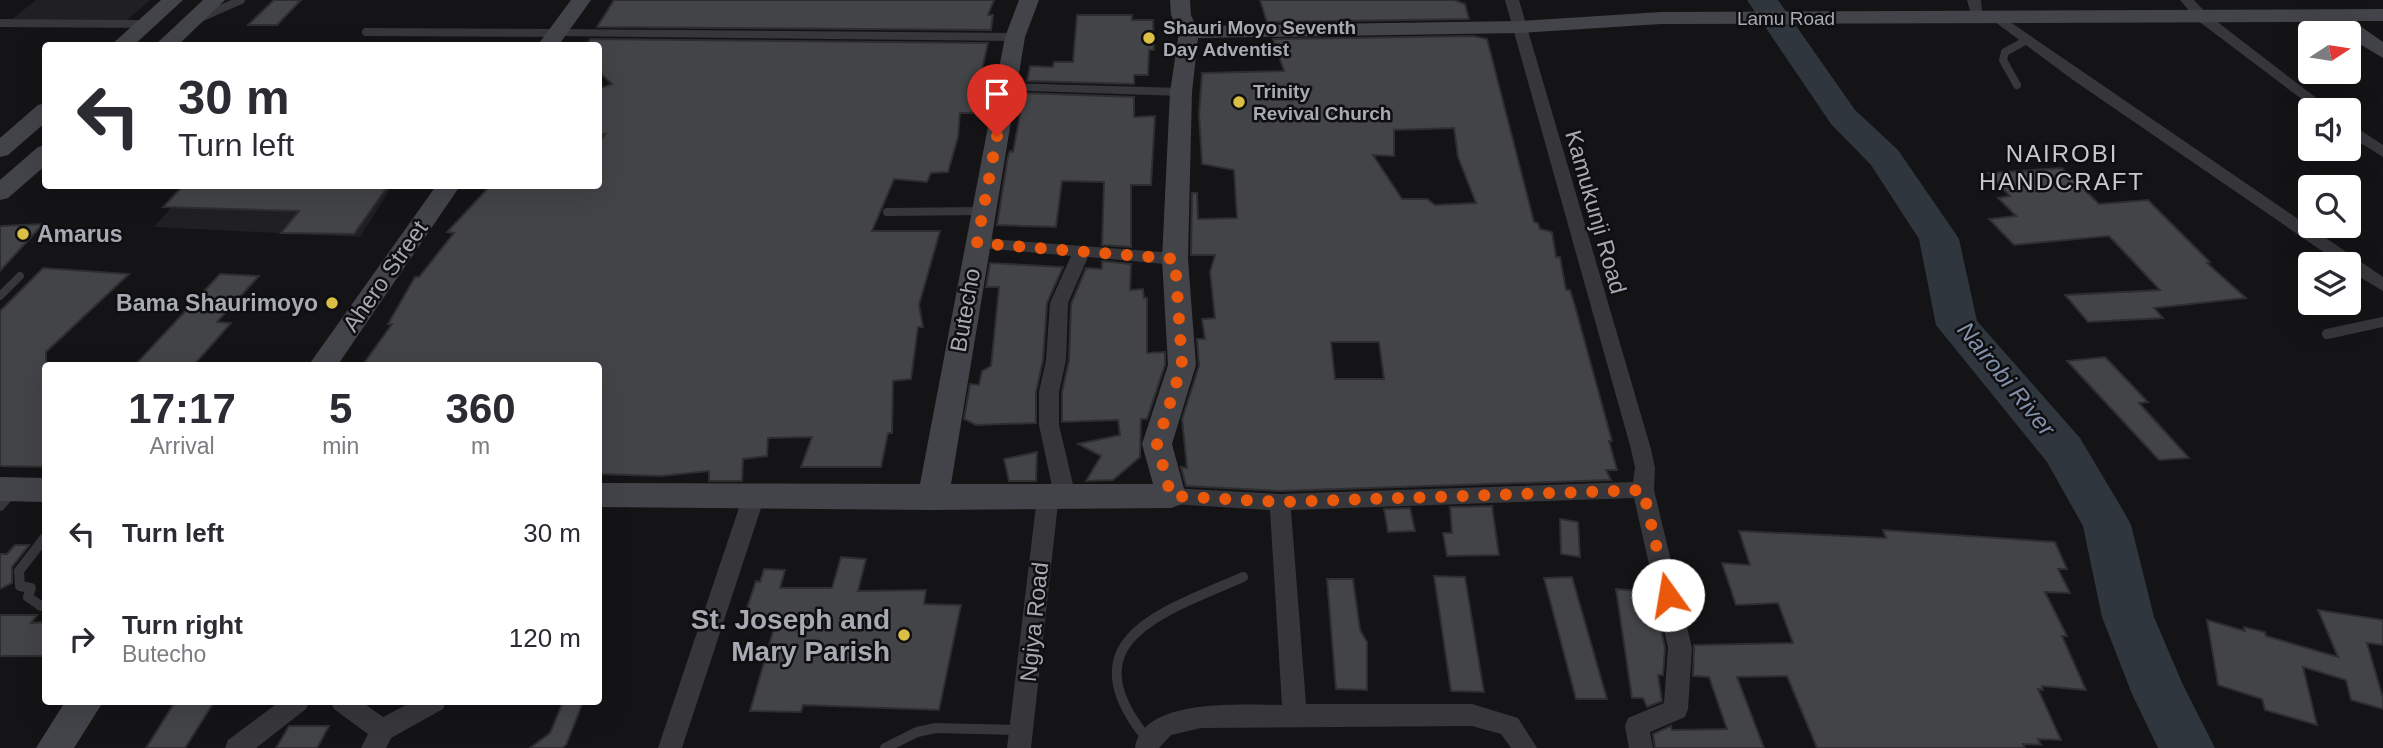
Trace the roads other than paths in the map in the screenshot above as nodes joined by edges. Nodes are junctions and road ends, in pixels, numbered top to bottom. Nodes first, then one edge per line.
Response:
1 (173, 0) edge
2 (215, 0) edge
3 (241, 0) edge
4 (581, 0) edge
5 (1028, 0) edge
6 (1180, 0) edge
7 (1512, 0) edge
8 (2187, 0) edge
9 (2315, 0) edge
10 (1976, 10) edge
11 (2383, 15) edge
12 (2331, 16) junction
13 (2202, 17) junction
14 (2000, 19) junction
15 (190, 22) junction
16 (0, 23) edge
17 (146, 24) junction
18 (1520, 27) junction
19 (366, 32) dead end
20 (1189, 32) junction
21 (1015, 37) junction
22 (552, 39) edge
23 (2027, 40) junction
24 (125, 42) edge
25 (168, 42) edge
26 (2383, 52) edge
27 (2017, 85) dead end
28 (1006, 87) junction
29 (1181, 92) junction
30 (2309, 98) edge
31 (42, 113) edge
32 (2361, 136) edge
33 (0, 150) edge
34 (2383, 152) edge
35 (42, 156) edge
36 (446, 189) edge
37 (0, 193) edge
38 (983, 211) junction
39 (887, 212) dead end
40 (977, 243) junction
41 (1082, 251) junction
42 (1175, 259) junction
43 (20, 276) dead end
44 (2383, 285) edge
45 (0, 296) edge
46 (2383, 322) edge
47 (2327, 334) dead end
48 (325, 362) edge
49 (42, 490) edge
50 (1643, 490) junction
51 (5, 494) edge
52 (602, 495) edge
53 (754, 496) junction
54 (1171, 496) junction
55 (1057, 497) junction
56 (933, 498) junction
57 (1280, 502) junction
58 (42, 541) edge
59 (1243, 577) dead end
60 (41, 606) dead end
61 (83, 705) edge
62 (293, 705) edge
63 (346, 705) edge
64 (429, 705) edge
65 (1295, 715) junction
66 (377, 739) edge
67 (1020, 739) edge
68 (1148, 744) edge
69 (54, 748) edge
70 (236, 748) edge
71 (670, 748) edge
72 (885, 748) edge
73 (1525, 748) edge
74 (1642, 748) edge

1 - 17 street
2 - 15 street
3 - 15 lane
4 - 22 street
5 - 21 street, Butecho
6 - 20 street
7 - 18 street, Kamukunji Road
8 - 13 street
9 - 12 street
10 - 14 street, Lamu Road
10 - 18 street, Lamu Road
11 - 12 street, Lamu Road
12 - 13 street, Lamu Road
12 - 26 street
13 - 14 street, Lamu Road
13 - 30 street
14 - 23 street
15 - 25 street
16 - 17 street
17 - 24 street
18 - 20 street, Lamu Road
18 - 50 street, Kamukunji Road
19 - 22 lane
20 - 29 street
21 - 22 street
21 - 28 street, Butecho
23 - 27 lane
23 - 44 street
28 - 29 street
28 - 38 street, Butecho
29 - 42 street
31 - 33 street
32 - 34 street
35 - 37 street
36 - 48 street, Ahero Street
38 - 39 lane
38 - 40 street, Butecho
40 - 41 street
40 - 56 street, Butecho
41 - 42 street
41 - 55 street, Ngiya Road
42 - 54 street
43 - 45 lane
46 - 47 lane
49 - 51 street
50 - 57 street
50 - 74 street, Kamukunji Road
52 - 53 street
53 - 56 street
53 - 71 street
54 - 55 street
54 - 57 street
55 - 56 street
55 - 67 street, Ngiya Road
57 - 65 street
58 - 60 lane
59 - 68 lane
61 - 69 street
62 - 70 street
63 - 66 street
64 - 66 street
65 - 68 street
65 - 73 street
67 - 72 lane

